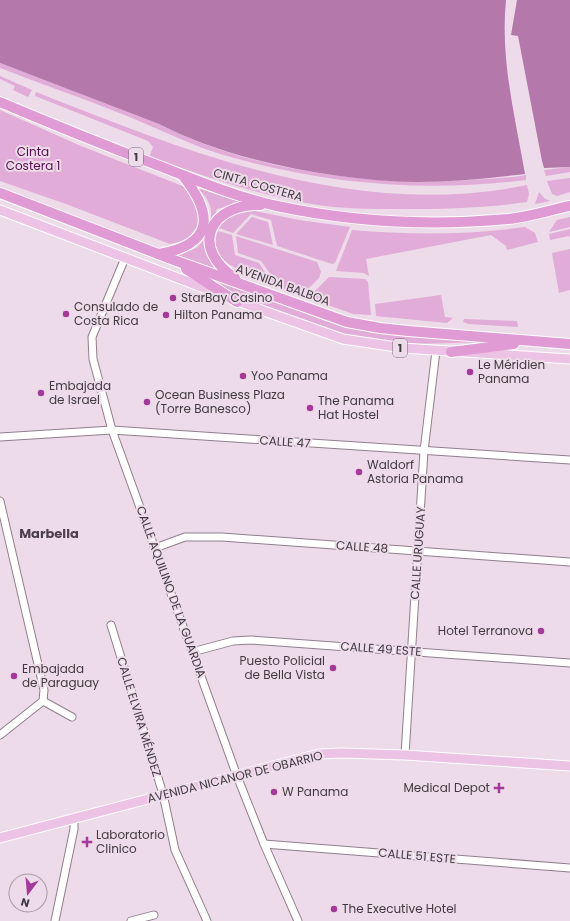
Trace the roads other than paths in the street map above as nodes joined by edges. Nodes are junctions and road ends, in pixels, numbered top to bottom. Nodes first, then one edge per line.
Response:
1 (0, 102) edge
2 (182, 175) junction
3 (0, 193) edge
4 (275, 205) junction
5 (570, 206) edge
6 (0, 210) edge
7 (159, 254) junction
8 (124, 258) junction
9 (171, 259) junction
10 (257, 289) junction
11 (237, 302) junction
12 (531, 342) junction
13 (570, 344) edge
14 (436, 351) junction
15 (451, 352) junction
16 (570, 359) edge
17 (112, 430) junction
18 (0, 437) edge
19 (424, 452) junction
20 (570, 460) edge
21 (0, 501) edge
22 (6, 527) junction
23 (0, 533) edge
24 (155, 548) junction
25 (418, 551) junction
26 (570, 562) edge
27 (111, 625) dead end
28 (412, 651) junction
29 (192, 652) junction
30 (570, 663) edge
31 (43, 701) junction
32 (72, 717) dead end
33 (0, 734) edge
34 (406, 755) junction
35 (570, 766) edge
36 (237, 776) junction
37 (163, 794) junction
38 (74, 818) junction
39 (0, 838) edge
40 (264, 844) junction
41 (570, 868) edge
42 (154, 915) dead end
43 (55, 921) edge
44 (131, 921) edge
45 (207, 921) edge
46 (298, 921) edge

1 - 2 highway, CINTA COSTERA / 1
2 - 4 highway, CINTA COSTERA / 1
2 - 7 highway
3 - 7 highway, AVENIDA BALBOA
4 - 5 highway, CINTA COSTERA / 1
4 - 10 highway
6 - 8 main road
7 - 9 highway, AVENIDA BALBOA
8 - 11 main road
8 - 17 street, CALLE AQUILINO DE LA GUARDIA
9 - 10 highway, AVENIDA BALBOA
9 - 11 highway
10 - 12 highway, AVENIDA BALBOA / 1
11 - 14 main road, 1
12 - 13 highway, AVENIDA BALBOA / 1
12 - 15 highway
14 - 15 main road, 1
14 - 19 street, CALLE URUGUAY
15 - 16 main road, 1
17 - 18 street, CALLE 47
17 - 19 street, CALLE 47
17 - 24 street, CALLE AQUILINO DE LA GUARDIA
19 - 20 street, CALLE 47
19 - 25 street, CALLE URUGUAY
21 - 22 street
22 - 23 street
22 - 31 street
24 - 25 street, CALLE 48
24 - 29 street, CALLE AQUILINO DE LA GUARDIA
25 - 26 street, CALLE 48
25 - 28 street, CALLE URUGUAY
27 - 37 street, CALLE ELVIRA MÉNDEZ
28 - 29 street, CALLE 49 ESTE
28 - 30 street, CALLE 49 ESTE
28 - 34 street, CALLE URUGUAY
29 - 36 street, CALLE AQUILINO DE LA GUARDIA
31 - 32 street
31 - 33 street
34 - 35 main road, AVENIDA NICANOR DE OBARRIO
34 - 36 main road, AVENIDA NICANOR DE OBARRIO
36 - 37 main road, AVENIDA NICANOR DE OBARRIO
36 - 40 street, CALLE AQUILINO DE LA GUARDIA
37 - 38 main road, AVENIDA NICANOR DE OBARRIO
37 - 45 street, CALLE ELVIRA MÉNDEZ
38 - 39 main road, AVENIDA NICANOR DE OBARRIO
38 - 43 street
40 - 41 street, CALLE 51 ESTE
40 - 46 street, CALLE AQUILINO DE LA GUARDIA
42 - 44 street

